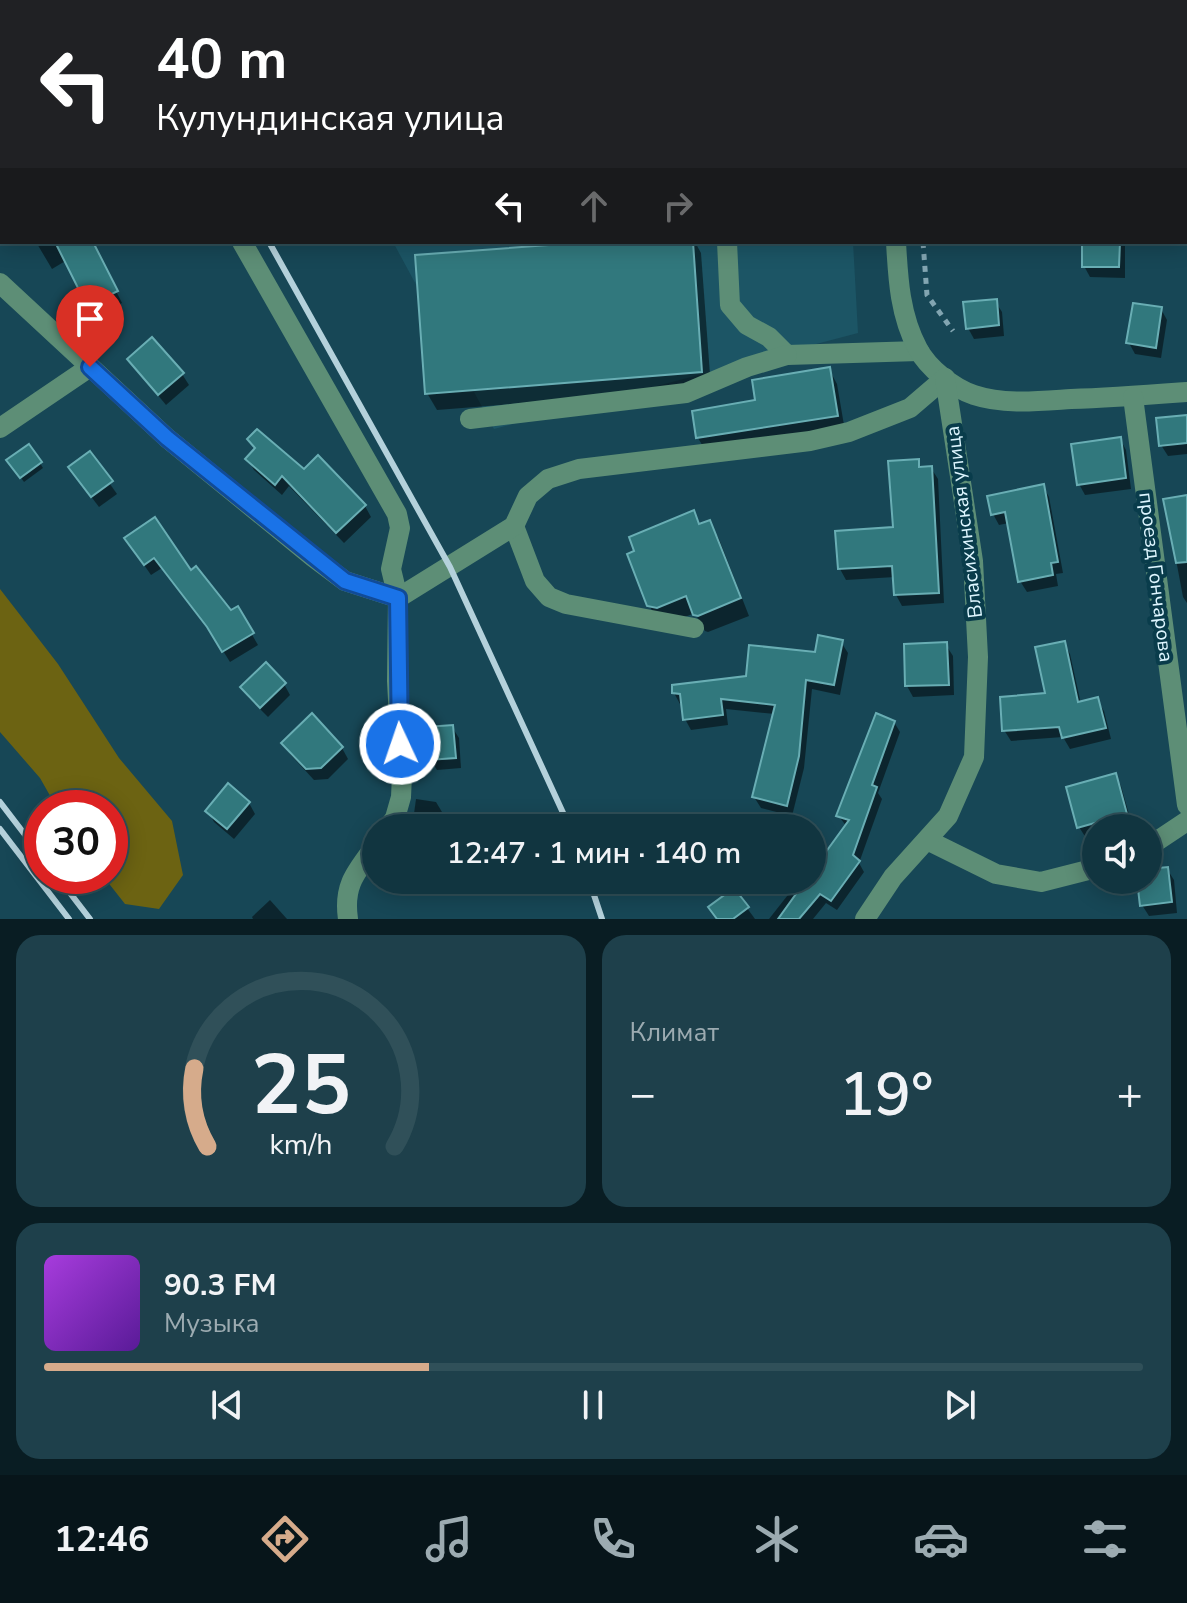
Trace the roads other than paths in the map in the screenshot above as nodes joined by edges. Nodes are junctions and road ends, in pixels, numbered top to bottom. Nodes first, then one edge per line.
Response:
1 (243, 244) edge
2 (727, 244) edge
3 (896, 244) edge
4 (0, 283) edge
5 (919, 351) junction
6 (787, 355) junction
7 (90, 367) junction
8 (945, 378) junction
9 (1187, 392) edge
10 (1133, 397) junction
11 (470, 419) dead end
12 (0, 428) edge
13 (514, 526) junction
14 (398, 598) junction
15 (694, 628) dead end
16 (1187, 805) edge
17 (396, 814) edge
18 (1187, 821) edge
19 (1162, 838) edge
20 (927, 840) junction
21 (362, 864) edge
22 (1082, 872) edge
23 (348, 919) edge
24 (865, 919) edge

1 - 14 street
2 - 6 street
3 - 5 street
4 - 7 street
5 - 6 street
5 - 8 street
6 - 11 street
7 - 12 street
7 - 14 street
8 - 10 street
8 - 13 street
8 - 20 street, Власихинская улица
9 - 10 street
10 - 16 street, проезд Гончарова
13 - 14 street
13 - 15 street
14 - 17 street
18 - 19 street
20 - 22 street
20 - 24 street, Власихинская улица
21 - 23 street

